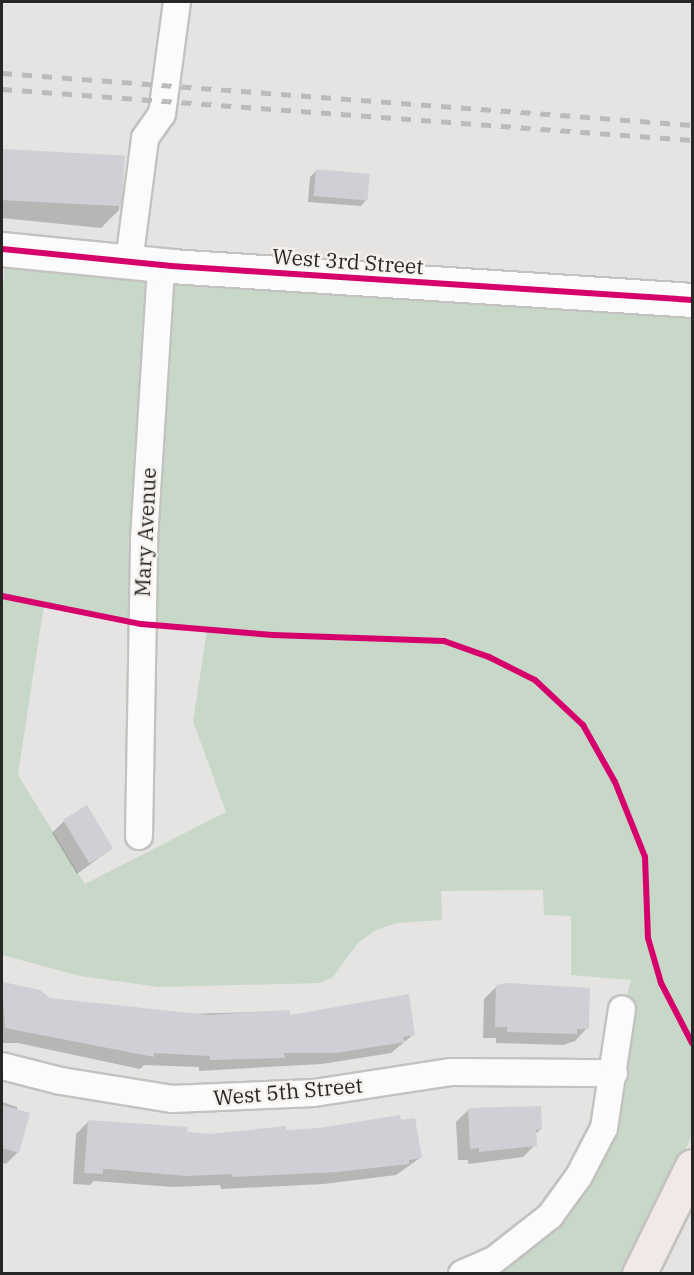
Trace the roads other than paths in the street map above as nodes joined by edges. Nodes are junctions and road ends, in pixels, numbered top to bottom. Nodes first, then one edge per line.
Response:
1 (177, 2) edge
2 (2, 249) edge
3 (145, 264) junction
4 (693, 300) edge
5 (139, 836) dead end
6 (621, 1009) dead end
7 (2, 1066) edge
8 (614, 1073) junction
9 (693, 1166) edge
10 (462, 1274) edge
11 (639, 1274) edge

1 - 3 street, Mary Avenue
2 - 3 street, West 3rd Street
3 - 4 street, West 3rd Street
3 - 5 street, Mary Avenue
6 - 8 street
7 - 8 street, West 5th Street
8 - 10 street
9 - 11 highway

